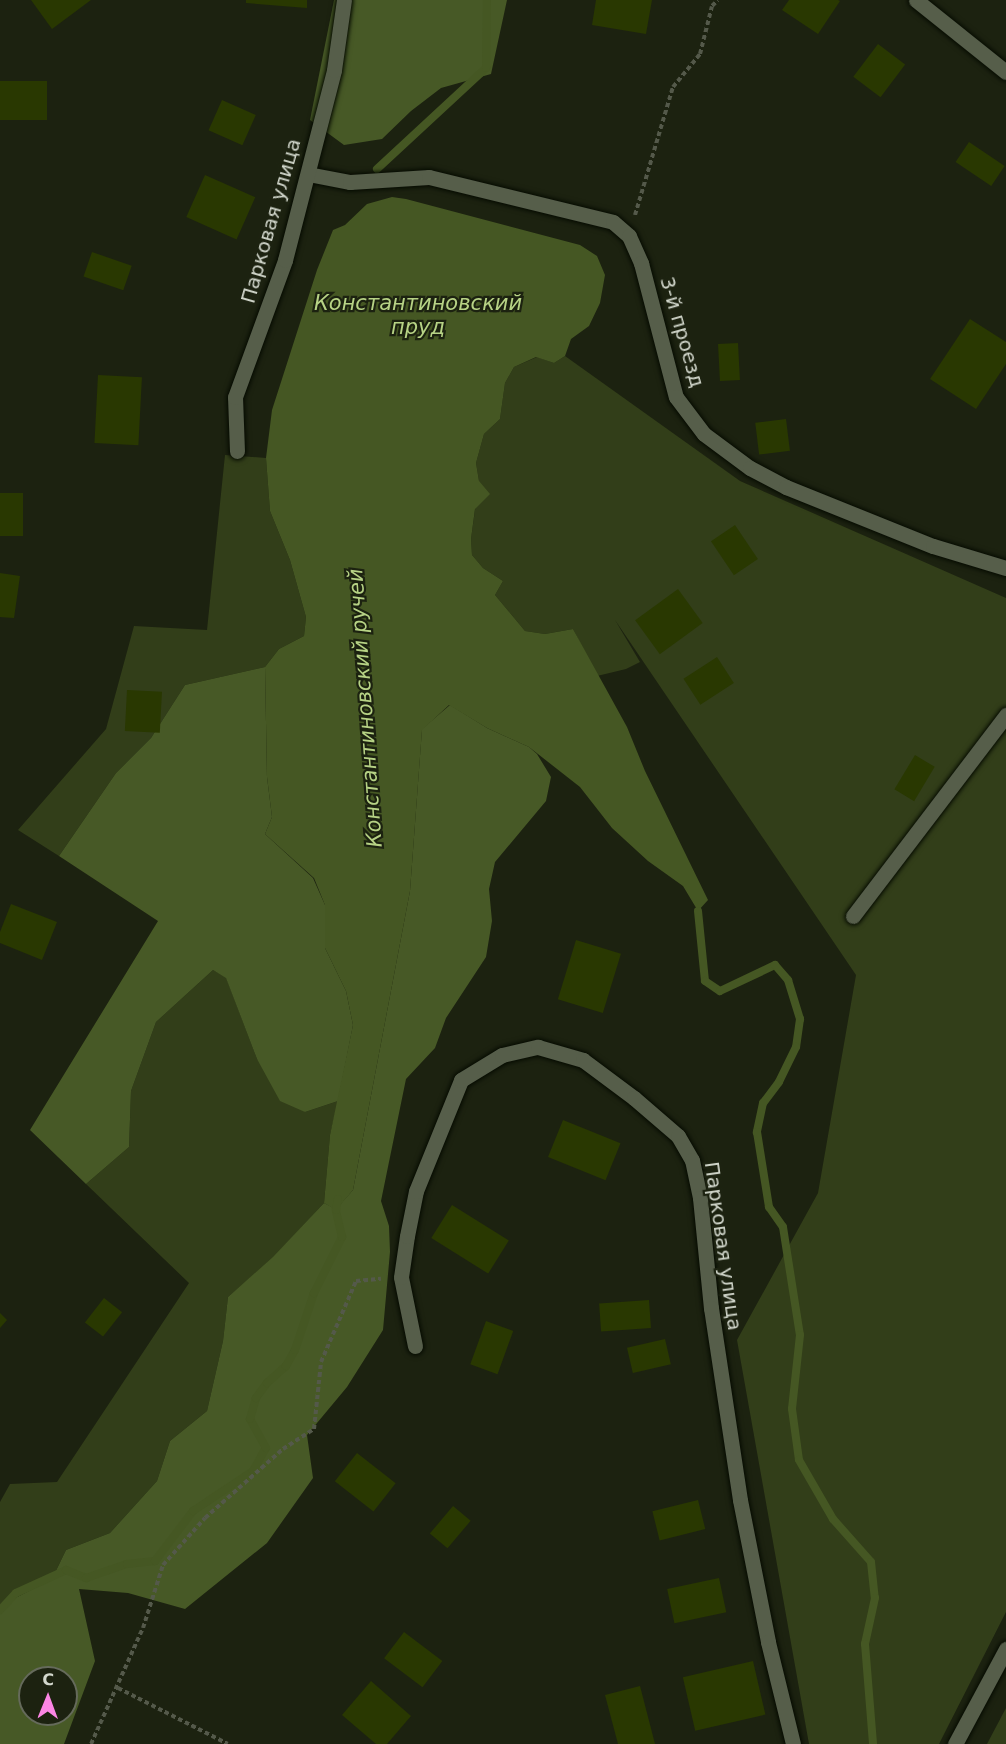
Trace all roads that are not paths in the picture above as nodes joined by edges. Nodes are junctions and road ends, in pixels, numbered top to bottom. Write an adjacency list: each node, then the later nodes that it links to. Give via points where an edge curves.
1 (344, 0): 4 (street, Парковая улица, via 334,70)
2 (916, 0): 3 (street)
3 (1006, 72)
4 (308, 174): 5 (street, Парковая улица, via 285,260 235,397); 6 (street, 3-й проезд, via 350,182 429,177 613,222 629,236 641,263 676,397 704,434 750,468 786,487 933,546)
5 (237, 451)
6 (1006, 568)
7 (1006, 715): 8 (street)
8 (853, 916)
9 (416, 1346): 11 (street, Парковая улица, via 401,1277 416,1191 461,1080 502,1055 538,1047 583,1060 678,1136 692,1160 700,1198 711,1308 740,1500)
10 (1006, 1649): 12 (street)
11 (793, 1744)
12 (955, 1744)

